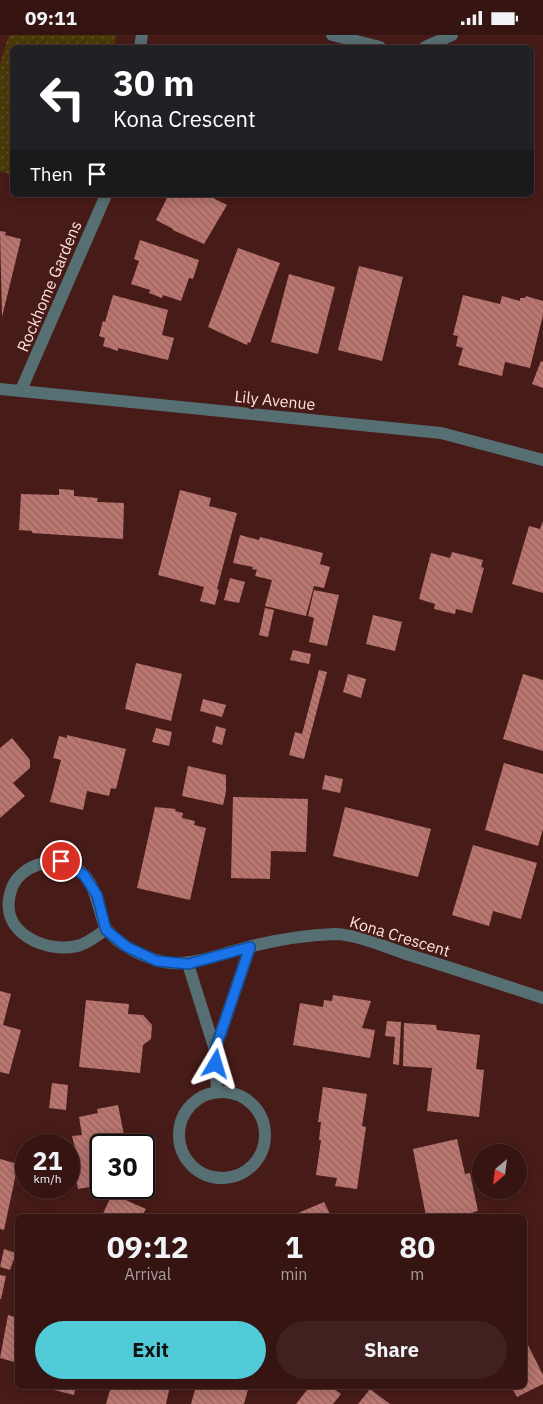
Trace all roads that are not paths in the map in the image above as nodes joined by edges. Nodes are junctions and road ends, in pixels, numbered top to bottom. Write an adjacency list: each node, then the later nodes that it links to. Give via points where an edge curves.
1 (332, 35): 3 (street)
2 (452, 35): 4 (street)
3 (372, 45)
4 (430, 45)
5 (105, 197): 7 (street, Rockhome Gardens)
6 (0, 389): 7 (street, Lily Avenue)
7 (21, 390): 8 (street, Lily Avenue, via 441,433)
8 (543, 460)
9 (106, 930): 9 (street, via 97,895 84,875 61,861 40,863 22,873 10,893 9,907 14,923 23,935 40,944 62,949 79,946); 11 (street, Kona Crescent, via 127,947 157,961)
10 (250, 947): 11 (street, Kona Crescent); 12 (street, Kona Crescent, via 298,937 336,934 374,943); 13 (street)
11 (188, 964): 13 (street)
12 (543, 998)
13 (215, 1050): 14 (street)
14 (218, 1091): 14 (street, via 201,1096 188,1107 180,1122 179,1140 184,1156 195,1169 210,1177 227,1178 244,1173 257,1162 265,1147 266,1130 261,1114 250,1101 235,1093)

